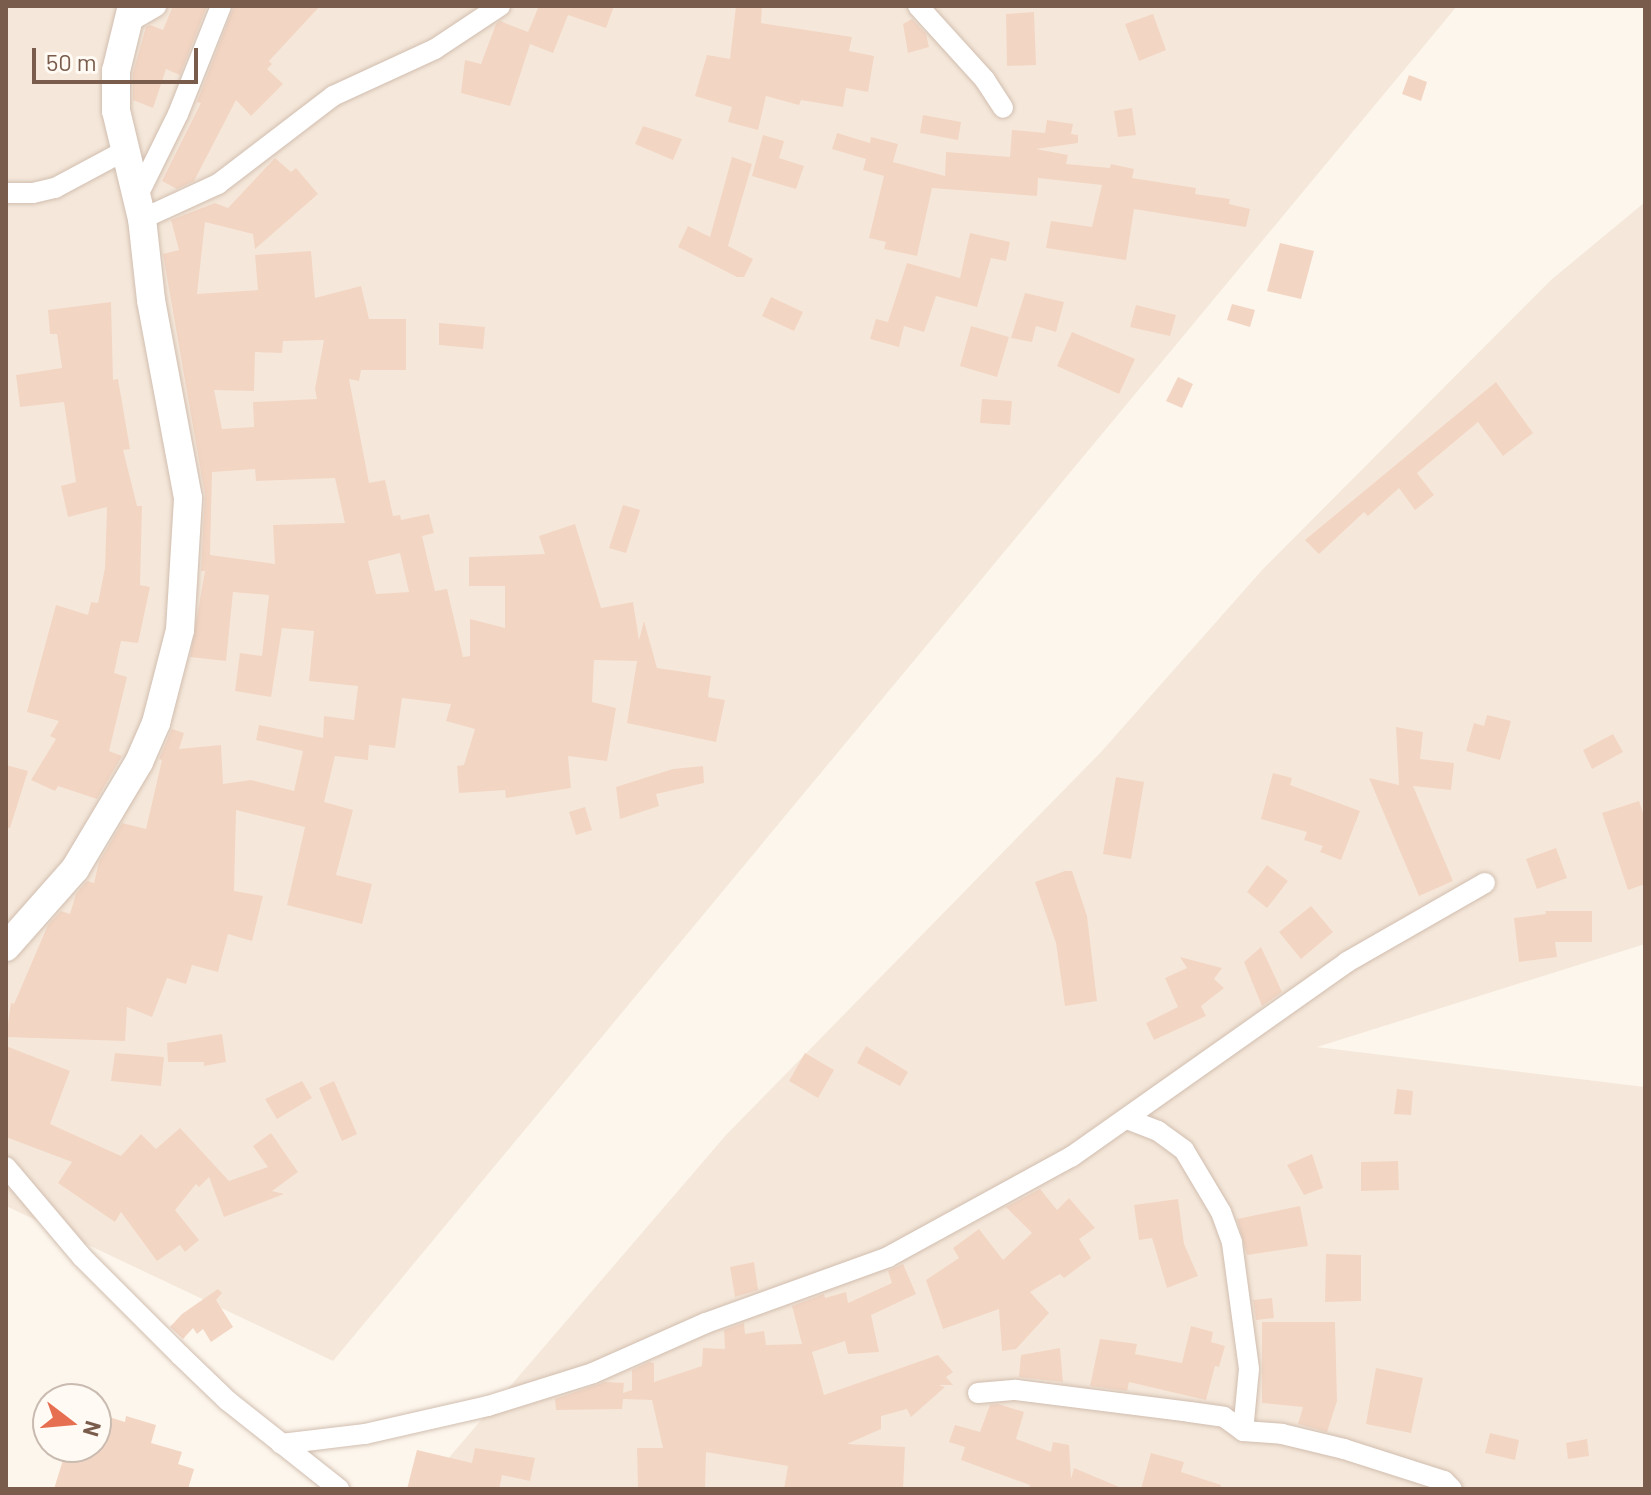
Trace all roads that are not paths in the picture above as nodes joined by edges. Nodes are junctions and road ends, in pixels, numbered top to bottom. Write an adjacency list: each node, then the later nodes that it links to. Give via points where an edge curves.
1 (157, 6): 5 (street)
2 (221, 6): 9 (street)
3 (500, 6): 9 (street, via 435,49 333,96 208,190)
4 (918, 6): 6 (street, via 985,80)
5 (130, 14): 7 (main road, via 115,91)
6 (1003, 108)
7 (126, 150): 8 (street, via 55,188); 9 (main road)
8 (6, 193)
9 (139, 208): 11 (main road, via 188,498 180,630 156,723 139,762 75,869)
10 (1485, 883): 12 (street, via 1347,962)
11 (6, 947)
12 (1127, 1119): 15 (street, via 1158,1131 1184,1150 1221,1212 1232,1243 1249,1369); 16 (street, via 1071,1157 888,1257 706,1323 593,1373 488,1406 365,1434)
13 (6, 1167): 16 (street, via 134,1310)
14 (978, 1393): 15 (street, via 1016,1390 1190,1412 1224,1417)
15 (1243, 1431): 18 (street, via 1344,1449 1444,1481)
16 (281, 1444): 17 (street)
17 (339, 1489)
18 (1452, 1489)

